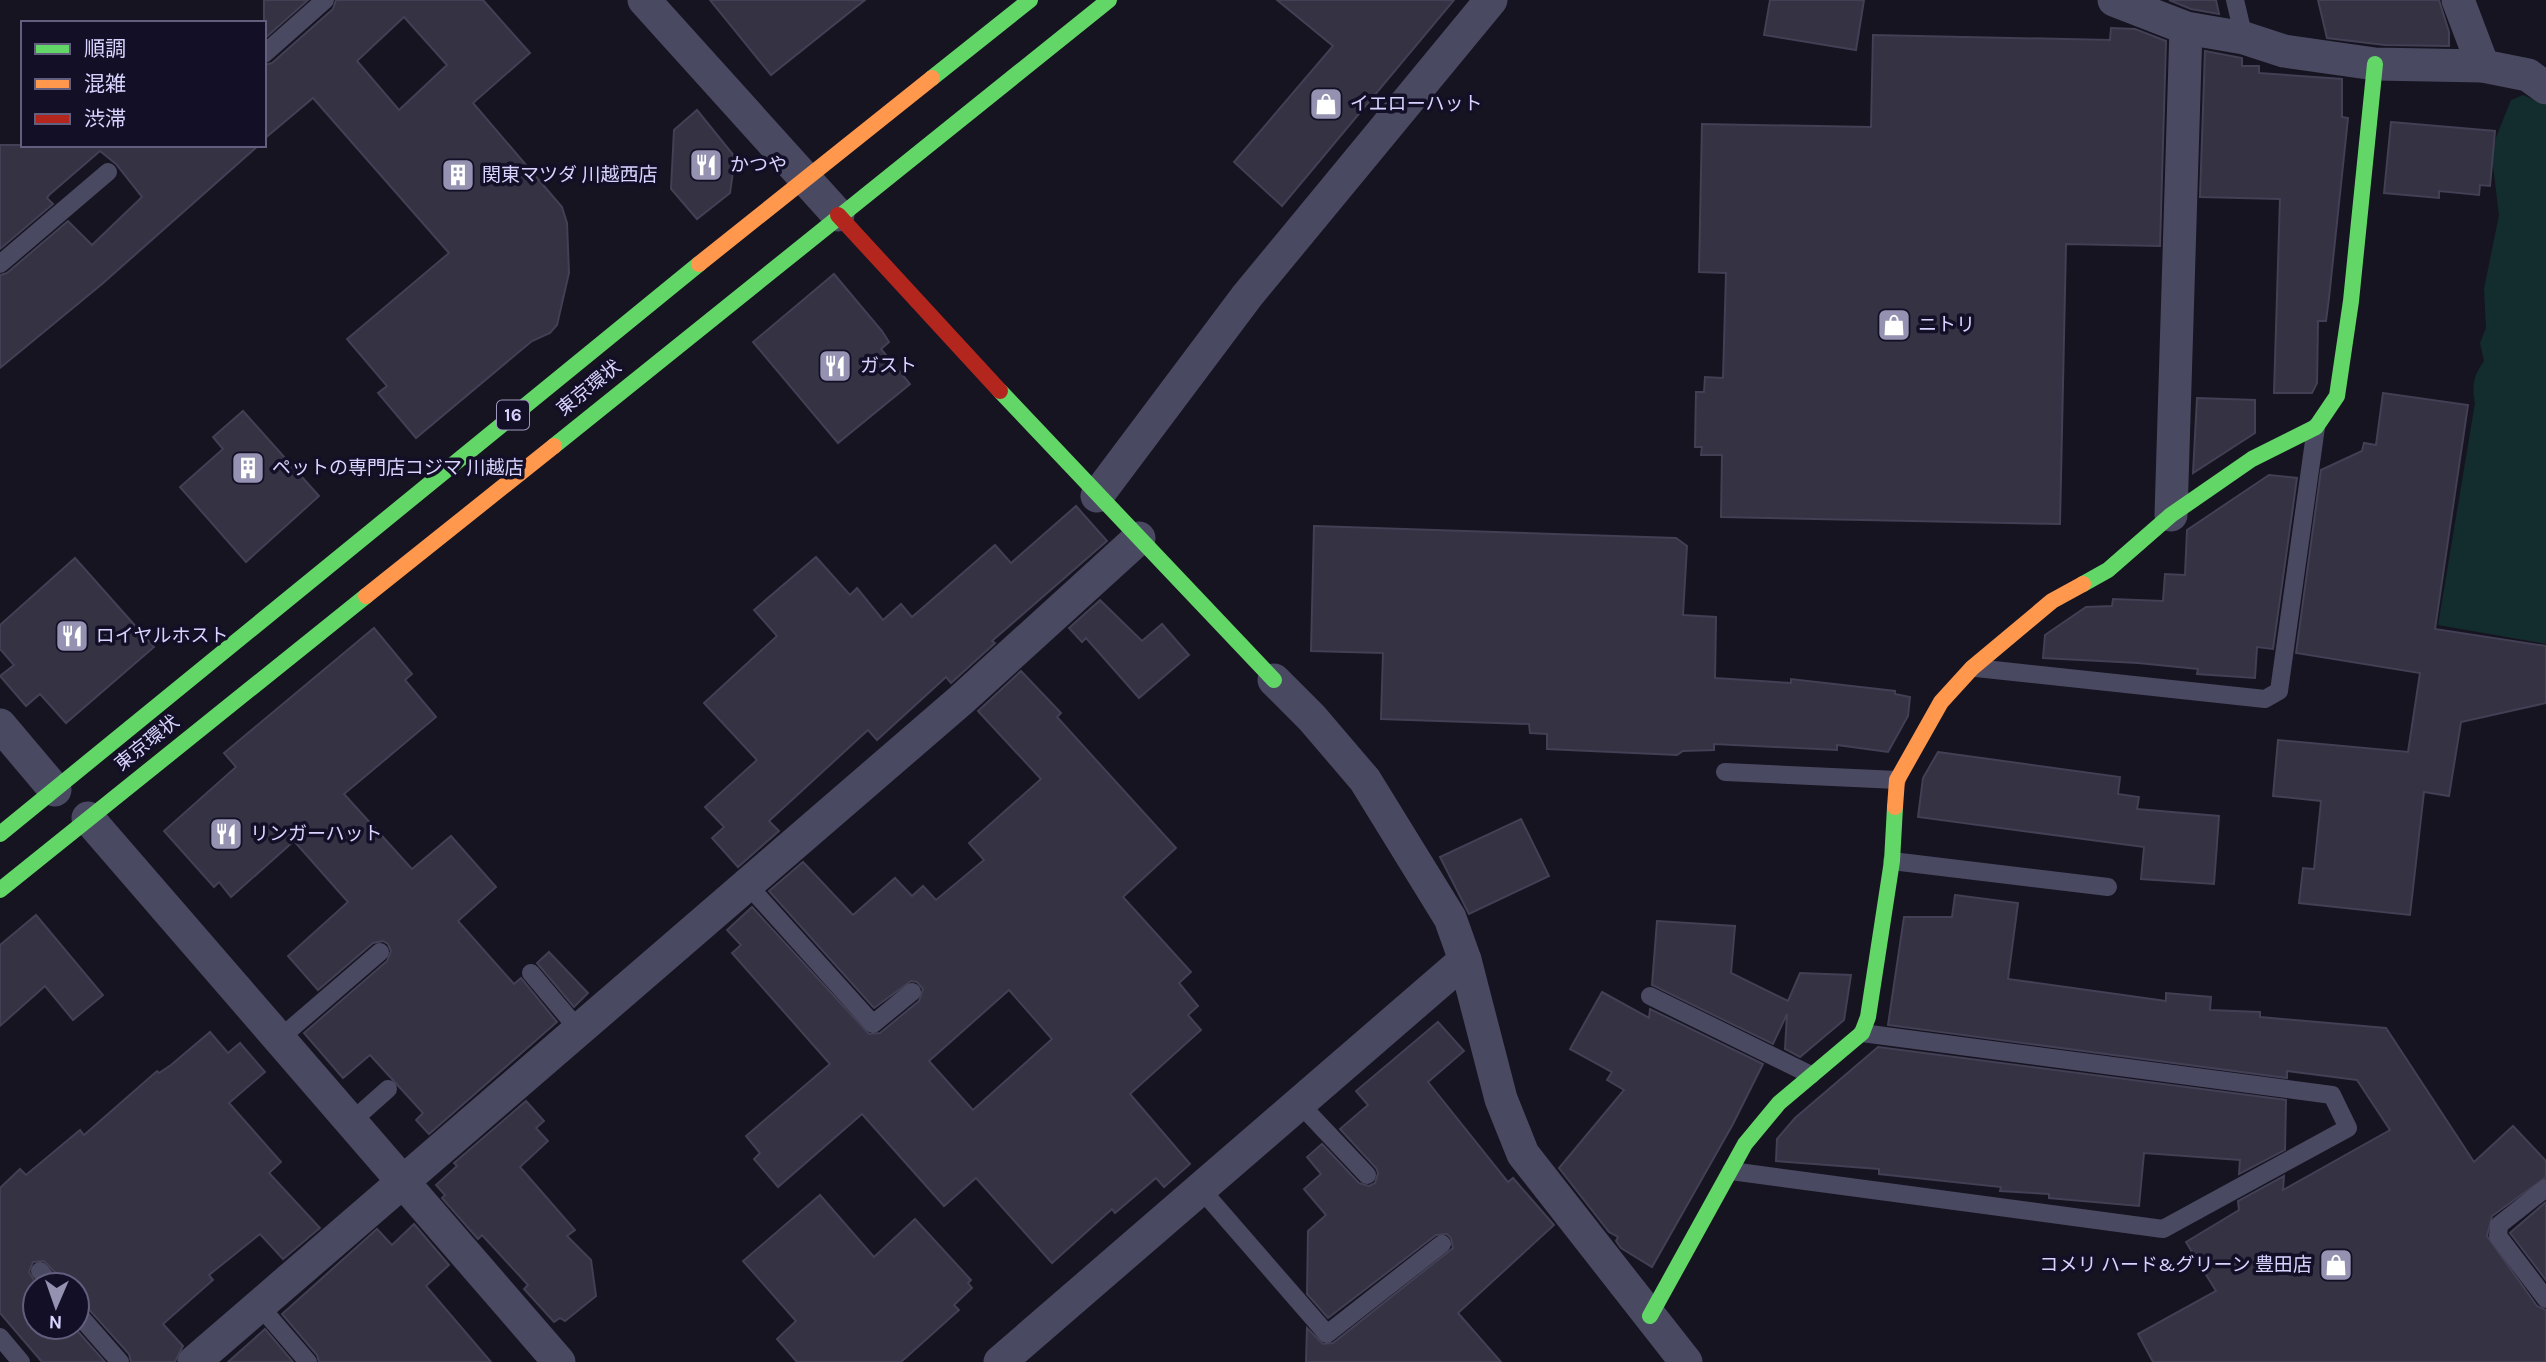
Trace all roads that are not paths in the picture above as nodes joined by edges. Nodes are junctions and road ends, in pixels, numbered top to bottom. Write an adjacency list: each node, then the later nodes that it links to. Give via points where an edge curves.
1 (325, 0): 11 (lane)
2 (644, 0): 16 (street)
3 (1030, 0): 16 (main road, 東京環状 / 16)
4 (1109, 0): 17 (main road, 東京環状 / 16)
5 (1491, 0): 20 (street, via 1247,296)
6 (2113, 0): 9 (street)
7 (2235, 0): 10 (lane)
8 (2458, 0): 13 (street)
9 (2186, 28): 10 (street); 21 (street)
10 (2244, 38): 12 (street, via 2284,51)
11 (266, 52)
12 (2375, 64): 13 (street); 19 (main road, via 2337,396)
13 (2483, 66): 14 (street, via 2528,75)
14 (2546, 88)
15 (108, 172): 18 (lane)
16 (803, 179): 17 (street); 28 (main road, 東京環状 / 16)
17 (838, 215): 20 (main road); 29 (main road, 東京環状 / 16)
18 (0, 264)
19 (2316, 427): 21 (main road, via 2252,459); 23 (lane, via 2279,691 2265,699)
20 (1097, 496): 22 (main road)
21 (2171, 515): 23 (main road, via 2108,570 2052,601)
22 (1139, 538): 24 (main road); 32 (street, via 961,701)
23 (1972, 668): 27 (main road, via 1941,702)
24 (1274, 680): 36 (street, via 1365,780 1450,918)
25 (0, 725): 28 (street)
26 (1725, 772): 27 (lane)
27 (1897, 780): 31 (main road)
28 (55, 790): 30 (main road, 東京環状 / 16)
29 (88, 818): 34 (main road, 東京環状 / 16); 42 (street)
30 (0, 834)
31 (1892, 862): 33 (lane); 41 (main road)
32 (747, 884): 38 (lane, via 873,1024); 40 (street)
33 (2108, 887)
34 (0, 890)
35 (380, 952): 42 (lane)
36 (1465, 960): 45 (street); 55 (street, via 1501,1098 1523,1154)
37 (531, 974): 40 (lane)
38 (912, 992)
39 (1650, 996): 43 (lane)
40 (578, 1029): 49 (street)
41 (1862, 1033): 43 (main road); 47 (lane, via 2332,1095 2348,1128 2163,1229)
42 (279, 1039): 46 (street)
43 (1811, 1075): 47 (main road, via 1779,1103 1745,1144)
44 (388, 1089): 46 (lane)
45 (1299, 1102): 48 (lane); 50 (street)
46 (352, 1121): 49 (street)
47 (1731, 1171): 55 (main road)
48 (1367, 1175)
49 (403, 1180): 54 (street); 63 (street)
50 (1200, 1188): 52 (lane, via 1327,1334); 58 (street)
51 (2546, 1188): 53 (lane, via 2499,1224 2498,1236)
52 (1442, 1244)
53 (2546, 1299)
54 (259, 1305): 61 (street); 62 (lane)
55 (1650, 1317): 64 (street)
56 (91, 1329): 60 (lane)
57 (0, 1338): 59 (lane)
58 (1008, 1359)
59 (21, 1362)
60 (120, 1362)
61 (194, 1362)
62 (308, 1362)
63 (559, 1362)
64 (1686, 1362)

